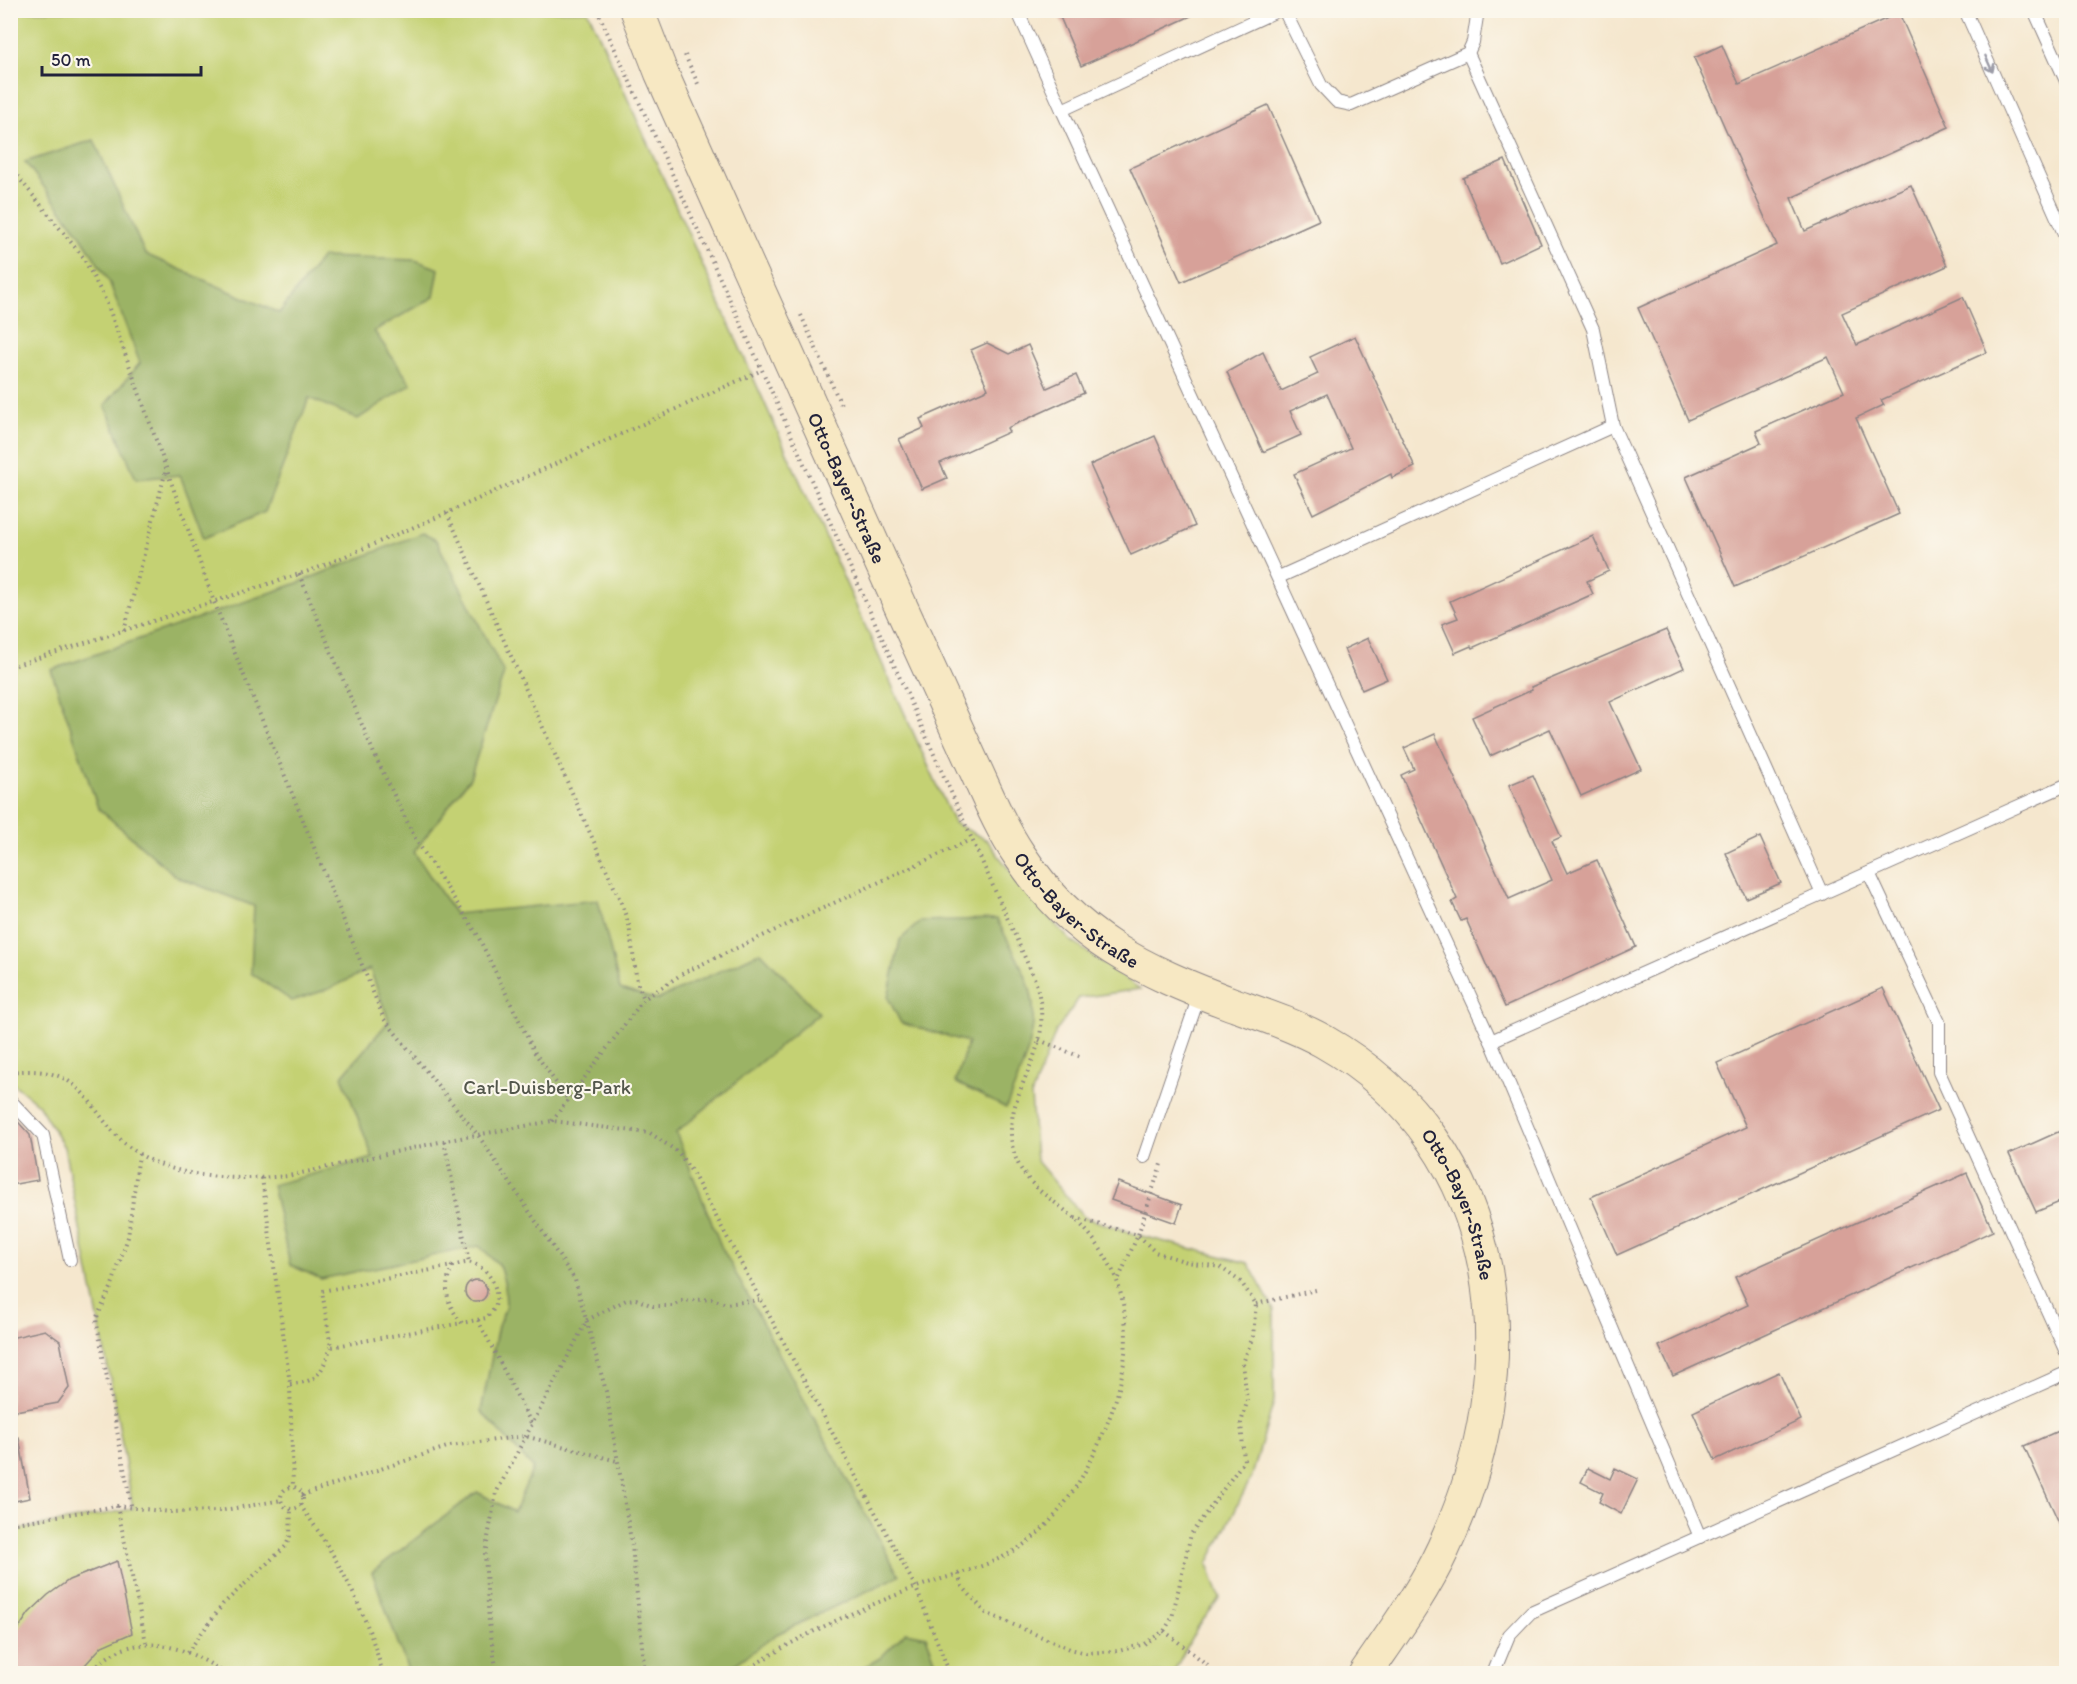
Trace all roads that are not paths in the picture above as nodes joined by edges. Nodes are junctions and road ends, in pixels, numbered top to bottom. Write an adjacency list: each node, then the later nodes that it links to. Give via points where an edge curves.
1 (637, 10): 16 (street, Otto-Bayer-Straße, via 661,72 886,574 1016,850 1052,899 1096,939 1146,970)
2 (1017, 10): 9 (lane)
3 (1282, 10): 7 (lane, via 1321,86 1337,102 1351,105); 9 (lane)
4 (1478, 10): 7 (lane)
5 (1965, 10): 10 (lane, one-way to 10)
6 (2034, 10): 8 (lane)
7 (1468, 53): 11 (lane, via 1593,328)
8 (2067, 81)
9 (1062, 110): 12 (lane)
10 (2065, 230)
11 (1613, 426): 12 (lane); 15 (lane)
12 (1279, 577): 17 (lane)
13 (2067, 785): 14 (lane)
14 (1869, 873): 15 (lane); 21 (lane, via 1939,1022 1939,1072)
15 (1821, 894): 17 (lane)
16 (1200, 992): 19 (lane); 24 (street, Otto-Bayer-Straße, via 1315,1037 1383,1083 1421,1123 1453,1171 1484,1252 1491,1310 1490,1370 1485,1416 1470,1479 1426,1582)
17 (1491, 1041): 23 (lane)
18 (10, 1100): 20 (lane, via 43,1135)
19 (1144, 1157)
20 (70, 1260)
21 (2067, 1352)
22 (2067, 1373): 23 (lane)
23 (1700, 1537): 25 (lane, via 1531,1612 1509,1635)
24 (1365, 1674)
25 (1493, 1674)

